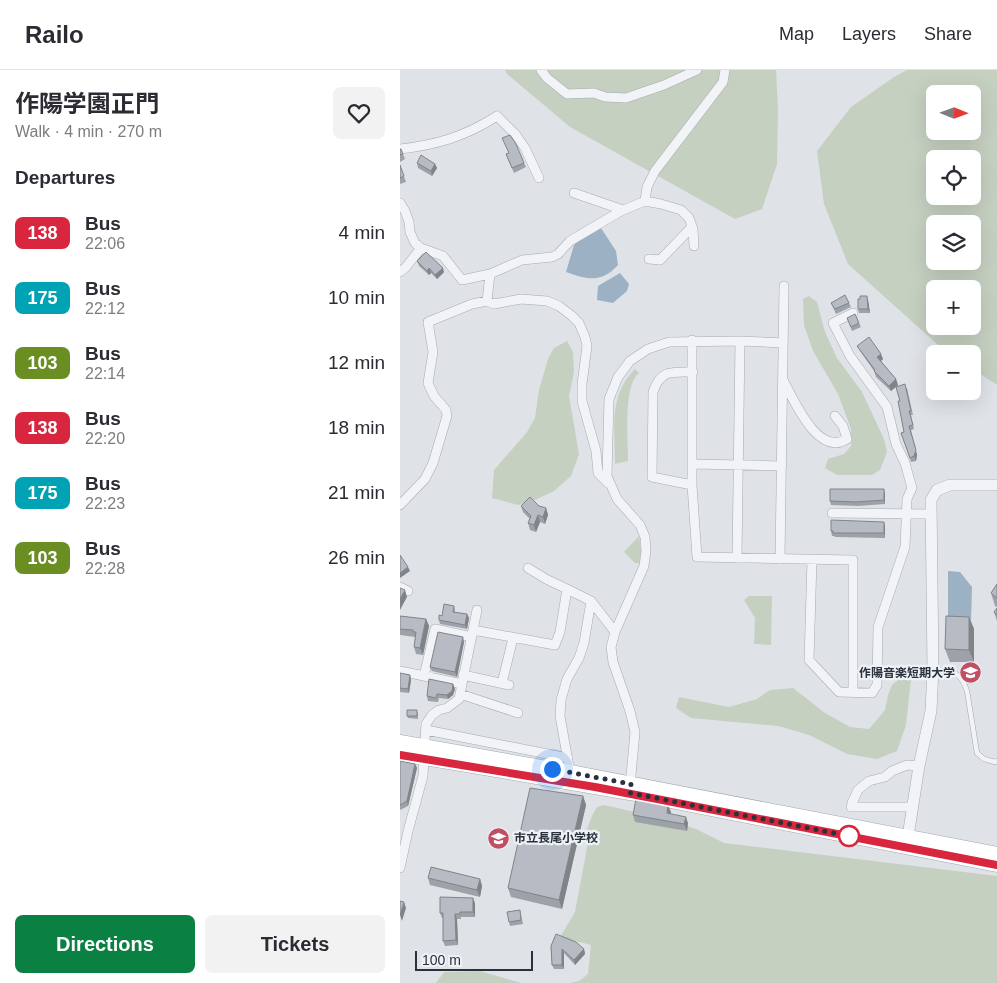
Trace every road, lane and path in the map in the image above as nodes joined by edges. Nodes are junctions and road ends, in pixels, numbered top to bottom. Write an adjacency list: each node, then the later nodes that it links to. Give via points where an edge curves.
1 (541, 70): 2 (street, via 567,94 594,93 626,98)
2 (697, 70)
3 (725, 70): 7 (street, via 723,82 655,171 646,186)
4 (400, 149): 5 (street, via 448,141 497,116 525,148)
5 (539, 178)
6 (574, 193): 9 (street)
7 (645, 202): 9 (street); 10 (street, via 681,210)
8 (400, 203): 12 (street, via 410,222 415,243)
9 (623, 210): 15 (street, via 570,241 552,257 522,260)
10 (692, 227): 11 (street); 13 (street, via 660,260)
11 (694, 246)
12 (421, 248): 14 (street); 15 (street, via 444,256 462,280)
13 (650, 259)
14 (400, 272)
15 (490, 274): 17 (street)
16 (784, 286): 21 (street)
17 (487, 301): 28 (street, via 494,304 521,299 547,302 559,306 578,323 587,346 582,401 596,451 598,473); 31 (street, via 428,322 433,352 428,383 447,416 425,479)
18 (853, 313): 34 (street, via 832,323 850,356 887,407 912,488 907,499)
19 (692, 340): 20 (street); 22 (street); 28 (street, via 648,348 618,377 609,400 606,476)
20 (740, 340): 21 (street); 26 (street)
21 (783, 343): 23 (street)
22 (693, 372): 25 (street); 29 (street, via 669,372 657,381 653,392 652,477)
23 (783, 380): 24 (street, via 809,426 826,442 840,444 847,439); 27 (street)
24 (835, 416)
25 (692, 464): 26 (street); 29 (street)
26 (738, 465): 27 (street); 35 (street)
27 (782, 466): 36 (street)
28 (609, 484): 42 (street, via 617,499 640,525 646,551 644,566)
29 (692, 485): 35 (street, via 697,557)
30 (997, 485): 33 (street, via 943,487 931,500)
31 (400, 506)
32 (832, 513): 34 (street)
33 (930, 514): 34 (street); 45 (street)
34 (907, 515): 49 (street, via 905,547 878,627 877,685 872,693)
35 (737, 558): 36 (street)
36 (780, 559): 37 (street)
37 (812, 560): 49 (street, via 810,660 839,692); 49 (street, via 853,560)
38 (528, 568): 39 (street)
39 (567, 589): 40 (street); 44 (street, via 555,645)
40 (591, 601): 42 (street); 57 (street, via 584,643 561,700 560,716)
41 (477, 610): 43 (street)
42 (614, 632): 59 (street, via 613,662 635,732)
43 (472, 634): 44 (street); 47 (street, via 435,629); 48 (street)
44 (513, 638): 48 (street, via 506,684)
45 (933, 669): 56 (lane, via 956,672 964,681 977,753 984,759); 58 (street, via 931,712)
46 (400, 671): 47 (street)
47 (424, 676): 48 (street)
48 (463, 680): 50 (street)
49 (853, 692)
50 (460, 694): 51 (street); 52 (street, via 454,703 432,715)
51 (518, 713)
52 (426, 730): 54 (street); 57 (street)
53 (400, 742): 54 (main road)
54 (425, 752): 55 (main road); 57 (main road); 59 (main road); 61 (street, via 423,776)
55 (400, 755)
56 (997, 761)
57 (569, 765): 59 (main road)
58 (919, 766): 60 (street); 60 (street, via 907,765 885,777 869,781 858,790 851,808)
59 (630, 789): 62 (main road)
60 (912, 807): 62 (street)
61 (404, 830): 65 (street)
62 (907, 842): 63 (main road); 64 (main road)
63 (997, 854)
64 (997, 865)
65 (400, 868)

